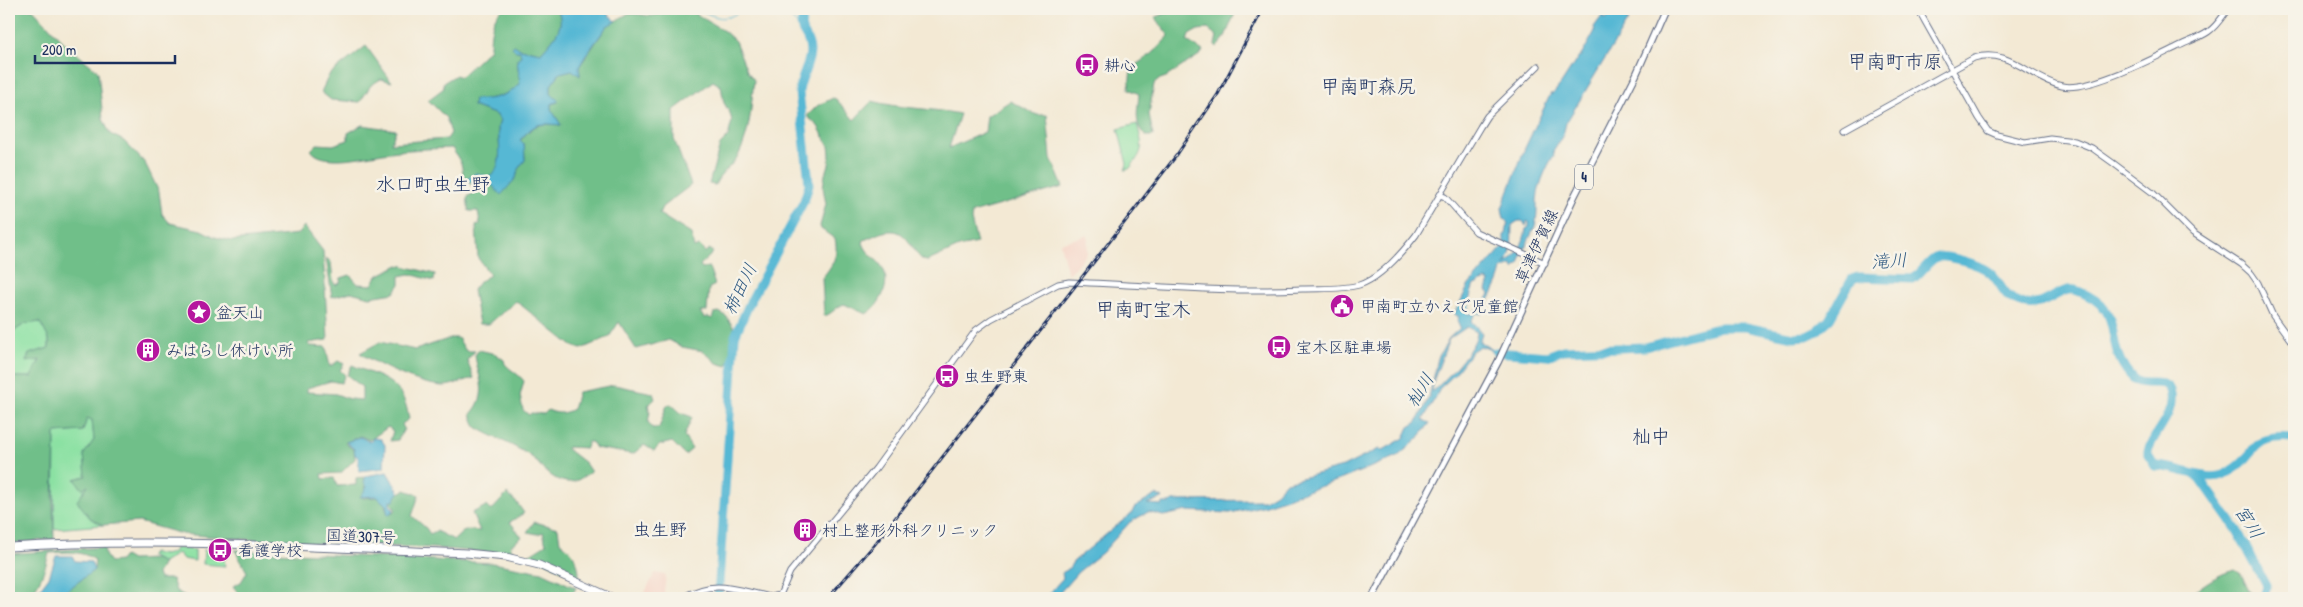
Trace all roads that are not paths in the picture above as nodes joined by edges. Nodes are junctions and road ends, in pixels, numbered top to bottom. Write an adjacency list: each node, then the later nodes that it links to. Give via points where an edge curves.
1 (1665, 9): 8 (main road, 草津伊賀線 / 4)
2 (1918, 9): 5 (street)
3 (2228, 9): 5 (street, via 2217,24 2201,36 2126,71 2080,86 2052,83 1995,55 1974,58)
4 (1538, 66): 7 (street, via 1487,116)
5 (1952, 70): 6 (street); 9 (street, via 1988,131 2025,142 2058,138 2088,146 2153,193 2192,233 2242,264 2251,273 2273,316)
6 (1844, 130)
7 (1440, 195): 8 (street, via 1476,232); 12 (street, via 1407,248 1378,274 1360,284 1339,288 1257,291 1069,282 1047,289 976,330 876,468 790,572 780,595 771,597 717,586 697,590)
8 (1544, 263): 13 (main road, 草津伊賀線 / 4, via 1506,347)
9 (2294, 345)
10 (9, 547): 11 (highway, 国道307号, via 169,542 466,553 538,564)
11 (613, 598)
12 (682, 598)
13 (1372, 598)

